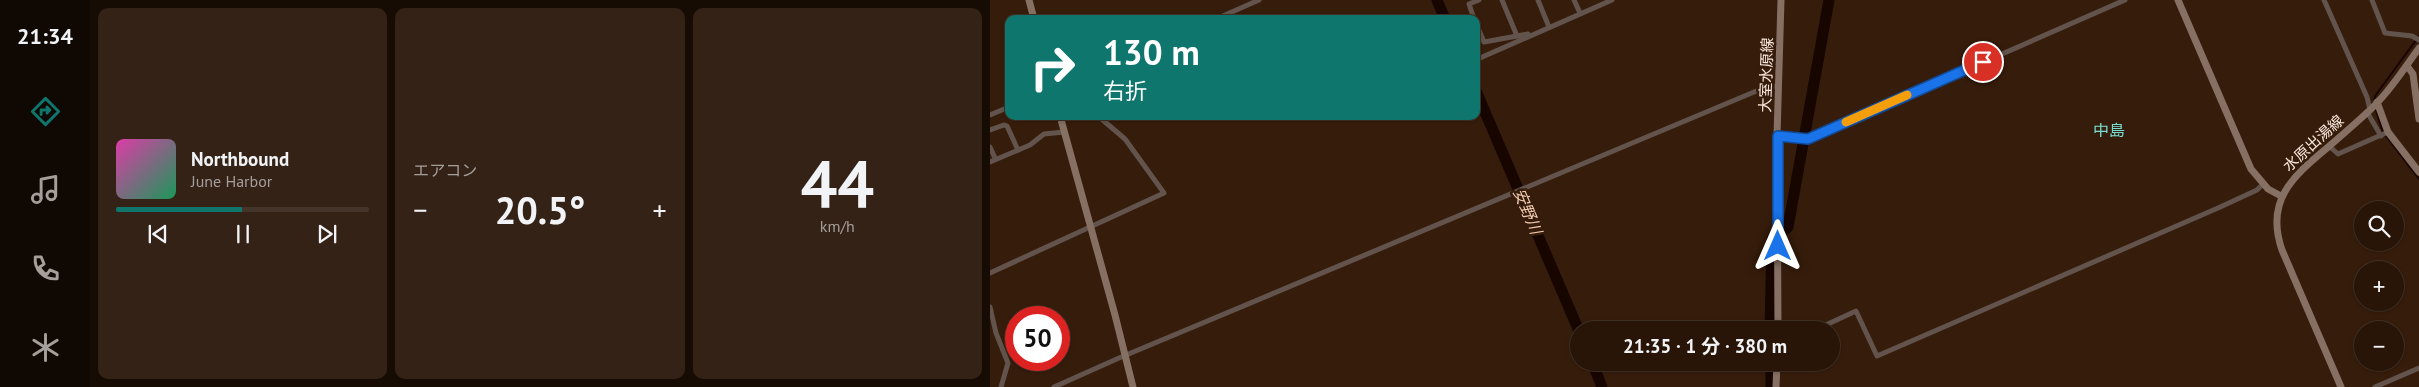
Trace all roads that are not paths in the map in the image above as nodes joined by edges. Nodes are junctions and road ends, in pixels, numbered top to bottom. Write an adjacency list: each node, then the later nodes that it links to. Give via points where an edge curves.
1 (1029, 0): 14 (main road)
2 (1259, 0): 15 (street)
3 (1479, 0): 16 (street, via 1469,4)
4 (1502, 0): 20 (street)
5 (1538, 0): 17 (street)
6 (1574, 0): 13 (street)
7 (1612, 0): 13 (street)
8 (1781, 0): 25 (main road, 大室水原線)
9 (2125, 0): 35 (street, via 1808,139)
10 (2178, 0): 43 (main road, via 2252,168)
11 (2324, 0): 26 (street)
12 (2372, 0): 21 (street, via 2385,33 2412,36)
13 (1580, 13): 17 (street)
14 (1033, 15)
15 (1225, 15)
16 (1473, 15)
17 (1550, 27): 19 (street)
18 (1480, 32): 20 (street, via 1484,42)
19 (1536, 33): 20 (street); 23 (street)
20 (1517, 36)
21 (2419, 40)
22 (2419, 48): 24 (main road, 水原出湯線)
23 (1480, 58)
24 (2407, 66): 26 (main road, 水原出湯線); 29 (main road, via 2413,74)
25 (1779, 86): 35 (main road, 大室水原線); 50 (street, via 1766,87)
26 (2372, 107): 34 (main road); 36 (street); 37 (main road, 水原出湯線)
27 (1005, 108): 28 (street)
28 (990, 114)
29 (2419, 119)
30 (1061, 120): 33 (main road)
31 (1103, 120): 45 (street, via 1125,138 1164,193)
32 (990, 130): 39 (street, via 1004,124 1007,126)
33 (1064, 132): 39 (street, via 1044,134); 45 (main road)
34 (2388, 132): 36 (street); 42 (main road)
35 (1778, 136): 48 (main road, 大室水原線)
36 (2381, 136): 37 (street, via 2338,154)
37 (2329, 146): 44 (main road, 水原出湯線, via 2292,178)
38 (990, 147): 40 (street)
39 (1018, 150): 40 (street)
40 (995, 158): 41 (street)
41 (990, 162)
42 (2419, 172)
43 (2263, 184): 44 (main road); 49 (street, via 2218,208 1876,356 1856,311)
44 (2281, 196): 57 (main road, 水原出湯線, via 2278,240)
45 (1091, 228): 46 (street); 50 (main road)
46 (990, 273)
47 (990, 307): 53 (street, via 1008,363)
48 (1778, 321)
49 (1834, 321)
50 (1124, 356): 54 (street); 55 (main road)
51 (2419, 368): 58 (street)
52 (1777, 371): 56 (main road)
53 (1001, 387)
54 (1054, 387)
55 (1133, 387)
56 (1776, 387)
57 (2341, 387)
58 (2375, 387)

